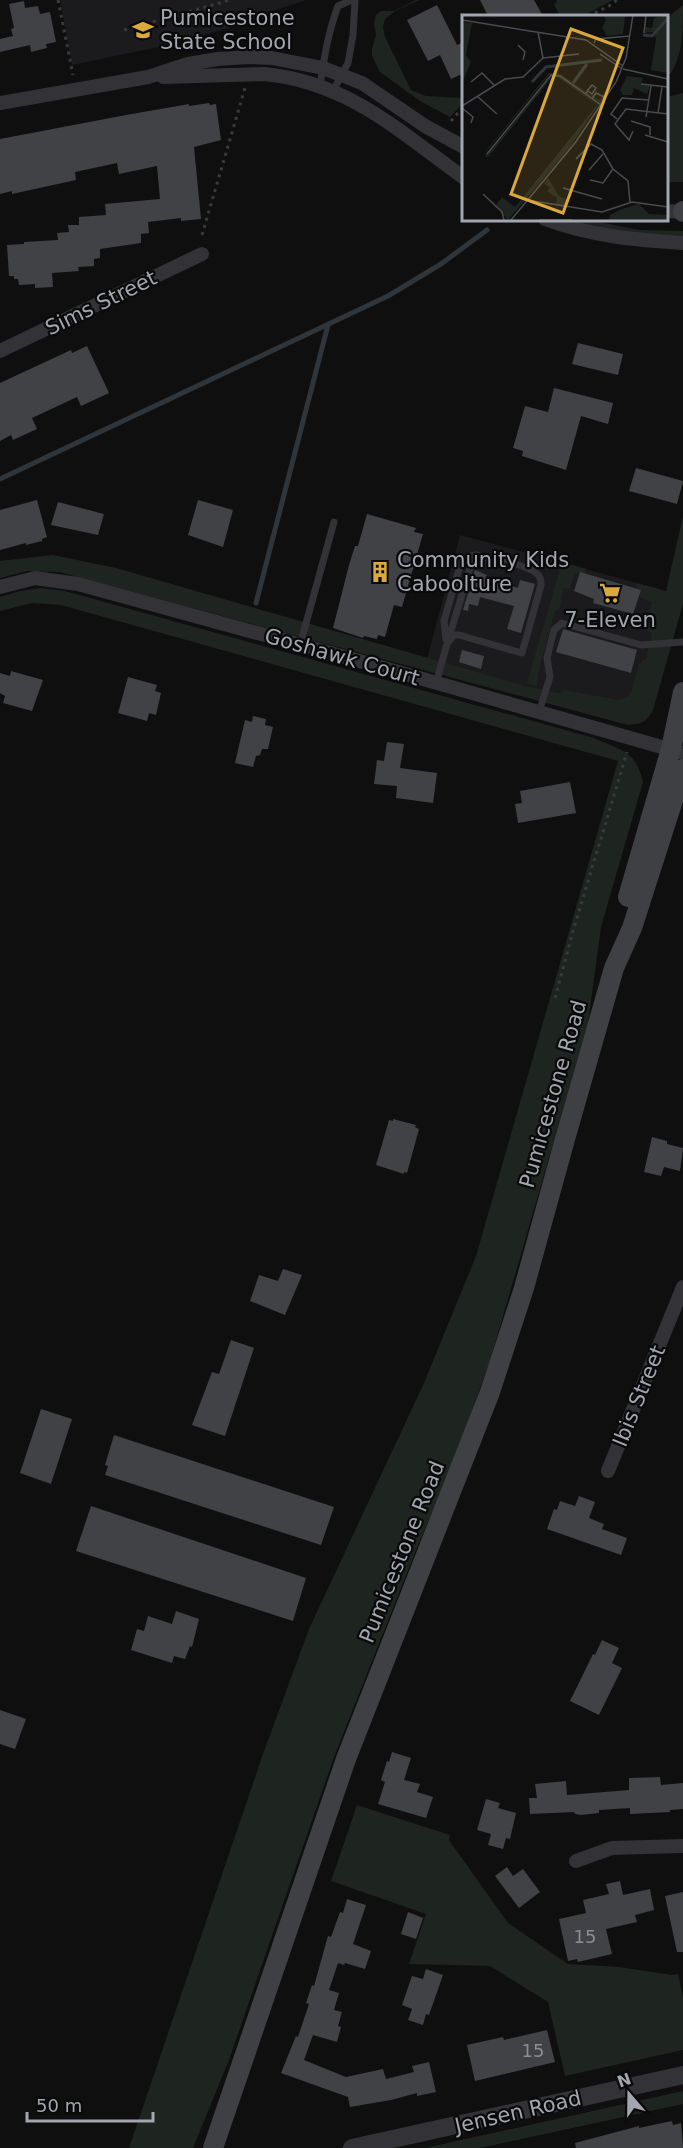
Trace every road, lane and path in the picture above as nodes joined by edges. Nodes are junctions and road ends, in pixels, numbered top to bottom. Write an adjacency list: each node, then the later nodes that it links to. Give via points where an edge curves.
1 (58, 0): 8 (path)
2 (230, 0): 6 (path)
3 (354, 0): 7 (lane, via 338,6); 9 (lane, via 353,35 348,63)
4 (617, 0): 5 (path)
5 (590, 15)
6 (124, 30)
7 (323, 68): 9 (street); 10 (street, via 248,57 188,64); 12 (lane)
8 (73, 75)
9 (341, 76): 12 (lane); 16 (street, via 369,87)
10 (148, 77): 12 (street, via 279,75); 13 (street)
11 (246, 87): 19 (path)
12 (327, 89): 17 (street, via 368,108)
13 (0, 103)
14 (462, 108): 15 (path)
15 (451, 121)
16 (462, 146)
17 (462, 177)
18 (548, 220): 20 (street, via 613,237)
19 (201, 235)
20 (683, 243)
21 (202, 254): 22 (street, Sims Street)
22 (0, 351)
23 (334, 522): 27 (lane)
24 (0, 587): 27 (street, Goshawk Court, via 35,578 78,584)
25 (683, 642): 30 (lane, via 641,645 562,623 554,630 547,658 550,677)
26 (447, 644): 26 (lane, via 471,565 484,557 525,567 541,578 522,653 459,635); 28 (lane)
27 (300, 645): 28 (street, Goshawk Court)
28 (436, 683): 30 (street, Goshawk Court)
29 (683, 692): 31 (main road, Pumicestone Road)
30 (539, 712): 31 (street, Goshawk Court)
31 (677, 751): 34 (main road, Pumicestone Road, via 619,930)
32 (627, 752): 35 (path)
33 (683, 769): 34 (main road, Pumicestone Road, via 632,928)
34 (614, 968): 41 (main road, Pumicestone Road, via 524,1288 490,1392 346,1760)
35 (555, 998)
36 (683, 1287): 37 (street, Ibis Street)
37 (608, 1471)
38 (683, 1846): 39 (street, via 612,1848)
39 (576, 1861)
40 (683, 2075): 42 (street, Jensen Road)
41 (213, 2148)
42 (352, 2148)

